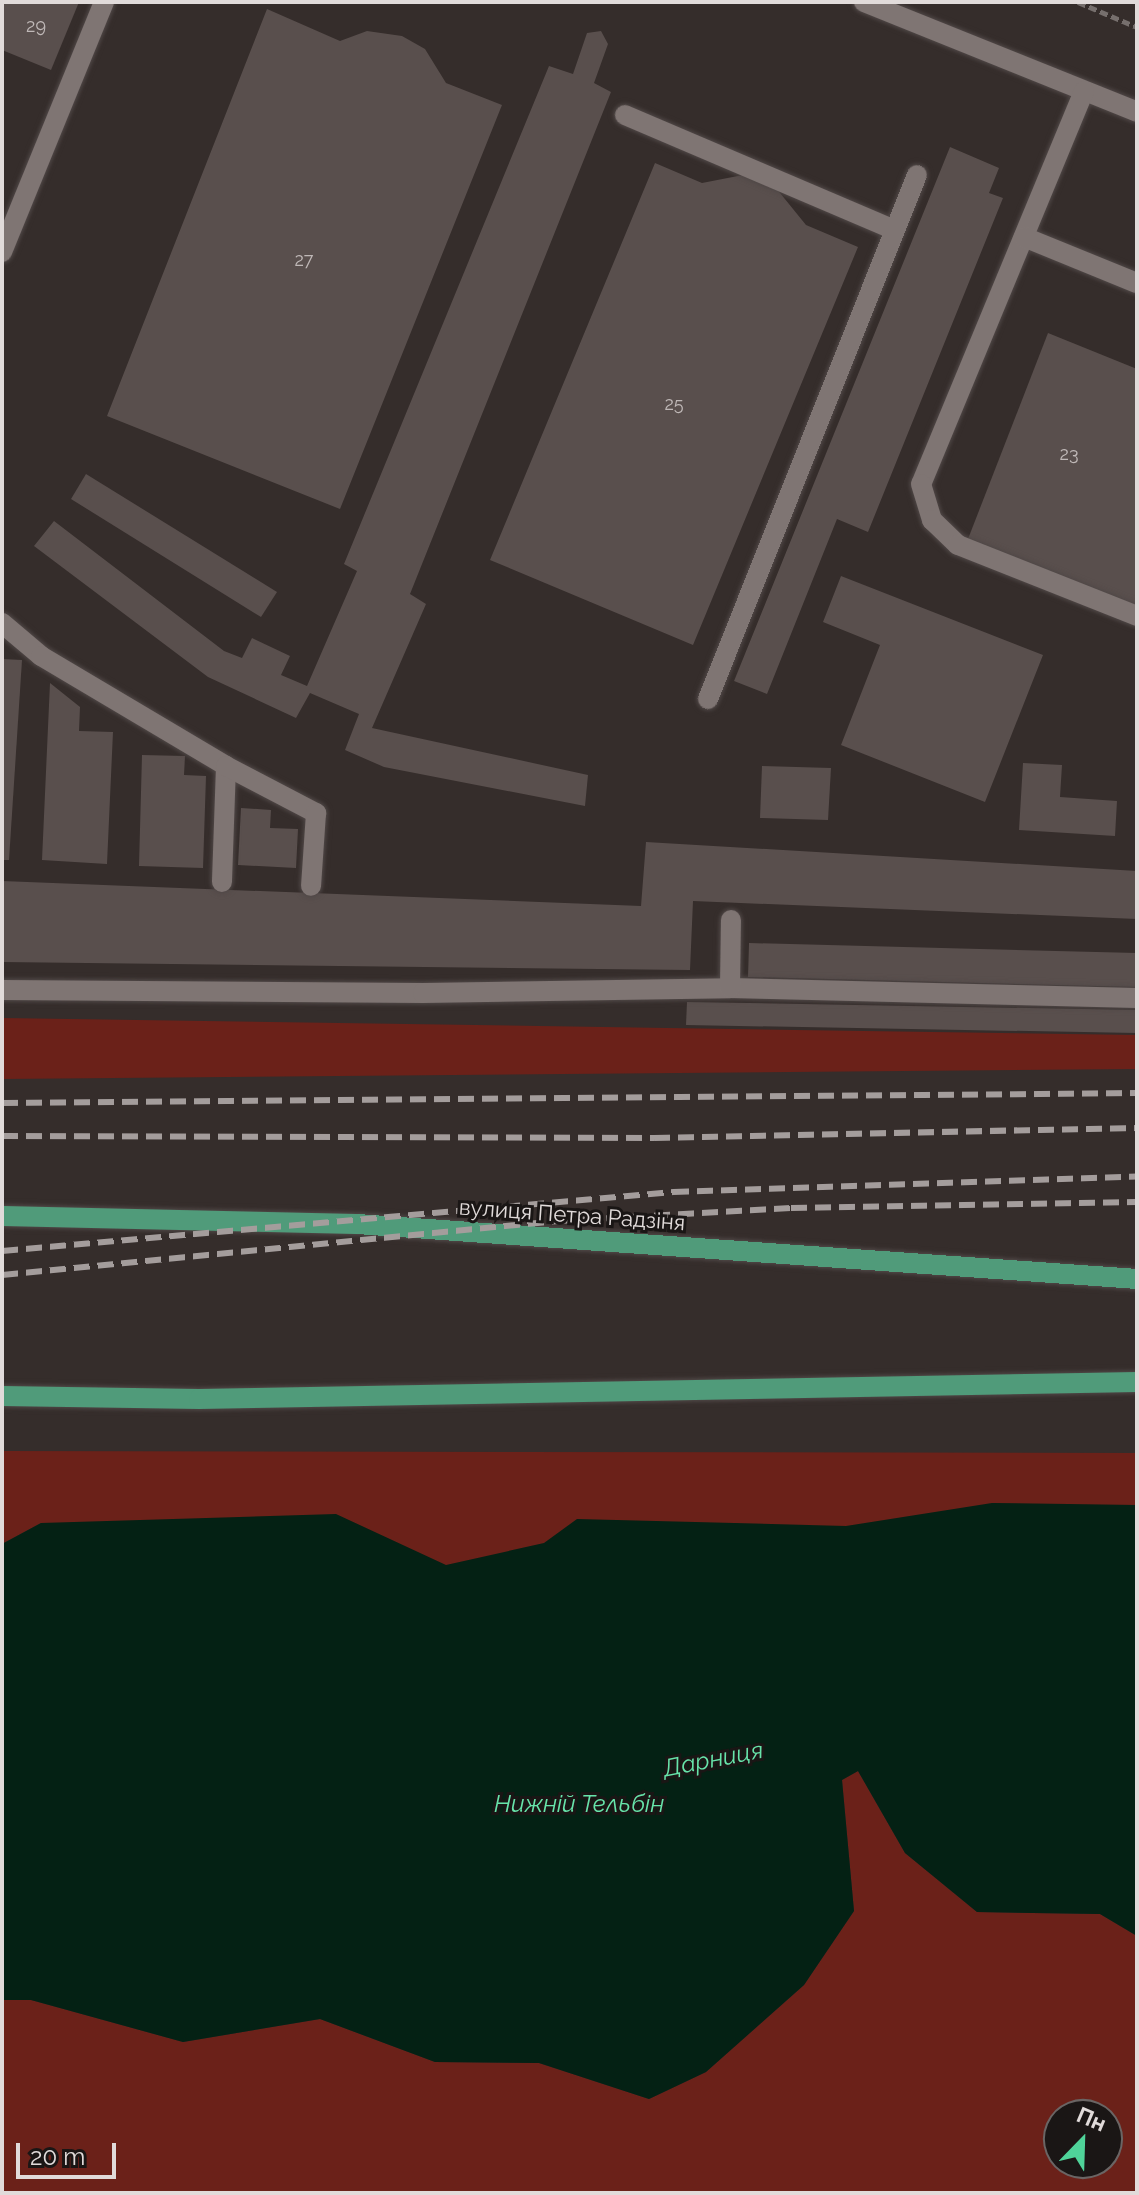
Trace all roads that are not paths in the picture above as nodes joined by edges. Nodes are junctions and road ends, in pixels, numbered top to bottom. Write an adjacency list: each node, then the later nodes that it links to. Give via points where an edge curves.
1 (104, 2): 9 (street)
2 (864, 2): 3 (street)
3 (1084, 91): 4 (street); 8 (street)
4 (1137, 112)
5 (625, 115): 7 (street)
6 (917, 175): 7 (street)
7 (895, 230): 13 (street)
8 (1024, 237): 10 (street); 11 (street, via 921,484 932,520 958,545)
9 (2, 252)
10 (1137, 283)
11 (1137, 616)
12 (2, 623): 14 (street, via 41,656)
13 (708, 699)
14 (226, 766): 15 (street); 16 (street, via 316,813)
15 (222, 882)
16 (311, 886)
17 (731, 920): 18 (street)
18 (730, 988): 19 (street, via 423,993); 20 (street)
19 (2, 990)
20 (1137, 998)
21 (2, 1216): 22 (main road, вулиця Петра Радзіня, via 357,1224)
22 (1137, 1279)
23 (1137, 1382): 24 (main road, via 215,1399)
24 (2, 1396)

